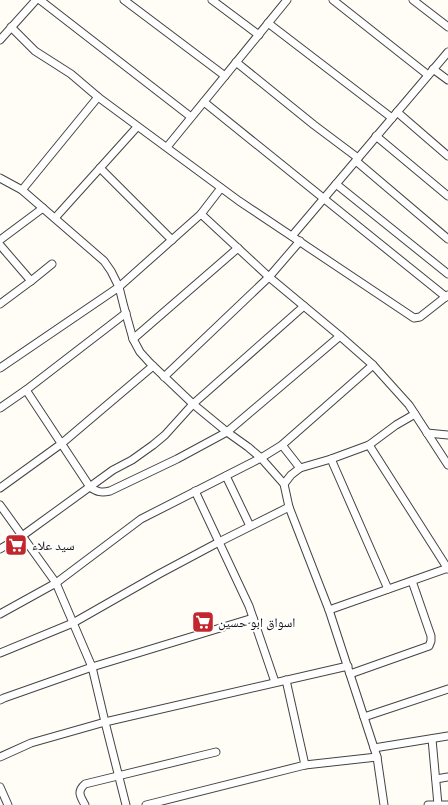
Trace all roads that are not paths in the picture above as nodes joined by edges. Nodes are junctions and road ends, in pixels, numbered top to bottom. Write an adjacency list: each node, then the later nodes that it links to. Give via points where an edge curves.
1 (40, 0): 22 (street)
2 (124, 0): 17 (street)
3 (212, 0): 11 (street)
4 (287, 0): 8 (street)
5 (333, 0): 16 (street)
6 (413, 0): 10 (street)
7 (32, 1): 9 (street)
8 (268, 23): 11 (street); 23 (street)
9 (11, 27): 12 (street); 19 (street, via 35,50 71,74)
10 (448, 27)
11 (259, 35): 14 (street)
12 (0, 40)
13 (448, 52): 15 (street)
14 (236, 62): 17 (street); 28 (street)
15 (433, 69): 16 (street); 18 (street)
16 (428, 75): 21 (street)
17 (224, 76): 20 (street)
18 (448, 80)
19 (98, 97): 24 (street); 33 (street)
20 (204, 102): 22 (street); 35 (street)
21 (397, 112): 23 (street); 27 (street)
22 (192, 117): 26 (street)
23 (392, 118): 25 (street)
24 (137, 126): 26 (street); 29 (street)
25 (376, 136): 28 (street); 34 (street)
26 (167, 147): 32 (street)
27 (448, 156)
28 (357, 159): 31 (street); 40 (street)
29 (100, 168): 38 (street); 42 (street)
30 (0, 178): 33 (street)
31 (336, 184): 35 (street); 47 (street)
32 (221, 188): 37 (street); 39 (street)
33 (22, 190): 36 (street)
34 (448, 196)
35 (324, 198): 39 (street); 51 (street)
36 (43, 208): 38 (street); 41 (street)
37 (201, 214): 42 (street); 45 (street)
38 (55, 218): 50 (street, via 104,261)
39 (292, 236): 43 (street)
40 (448, 239)
41 (0, 240)
42 (172, 240): 50 (street)
43 (300, 241): 48 (street); 51 (street, via 414,318 420,317)
44 (0, 245): 49 (street)
45 (238, 248): 48 (street); 56 (street)
46 (52, 264): 49 (street)
47 (448, 274)
48 (270, 277): 53 (street); 60 (street)
49 (31, 281): 52 (street)
50 (119, 287): 54 (street); 59 (street)
51 (447, 296)
52 (0, 304)
53 (304, 306): 55 (street); 62 (street)
54 (126, 313): 56 (street); 61 (street)
55 (340, 336): 57 (street); 65 (street)
56 (133, 339): 58 (street, via 140,352)
57 (373, 365): 64 (street); 69 (street)
58 (153, 366): 60 (street); 68 (street)
59 (0, 368)
60 (164, 376): 62 (street)
61 (26, 390): 63 (street); 68 (street)
62 (193, 404): 65 (street); 77 (street, via 153,445)
63 (0, 408)
64 (414, 414): 66 (street); 70 (street)
65 (227, 432): 71 (street); 77 (street, via 110,491 100,492)
66 (427, 433): 67 (street); 73 (street)
67 (448, 435)
68 (61, 444): 77 (street); 78 (street)
69 (282, 445): 71 (street); 74 (street)
70 (369, 445): 72 (street); 86 (street)
71 (261, 458): 75 (street); 76 (street)
72 (331, 459): 74 (street); 89 (street)
73 (448, 465)
74 (300, 468): 76 (street)
75 (226, 476): 79 (street); 82 (street)
76 (284, 484): 81 (street)
77 (90, 486): 83 (street)
78 (0, 488)
79 (195, 491): 84 (street); 88 (street, via 141,519)
80 (0, 505): 83 (street)
81 (289, 507): 82 (street); 90 (street)
82 (250, 526): 84 (street)
83 (22, 536): 85 (street); 88 (street)
84 (219, 542): 92 (street); 93 (street)
85 (0, 549)
86 (448, 568): 87 (street)
87 (412, 581): 89 (street); 97 (street, via 431,636 429,646)
88 (56, 583): 91 (street); 93 (street)
89 (388, 589): 90 (street)
90 (329, 610): 95 (street)
91 (0, 614)
92 (253, 618): 96 (street); 99 (street)
93 (73, 623): 94 (street); 96 (street)
94 (0, 653)
95 (348, 666): 97 (street); 98 (street)
96 (92, 667): 101 (street); 103 (street)
97 (350, 674): 102 (street)
98 (286, 680): 99 (street); 110 (street)
99 (275, 682): 103 (street)
100 (448, 689): 102 (street)
101 (0, 700)
102 (364, 717): 106 (street)
103 (104, 722): 108 (street, via 31,743); 111 (street)
104 (448, 736): 105 (street)
105 (432, 739): 106 (street); 113 (street)
106 (374, 748): 109 (street)
107 (216, 752): 111 (street)
108 (0, 757)
109 (377, 757): 110 (street); 120 (street)
110 (305, 765): 119 (street)
111 (118, 776): 117 (street, via 82,786 80,793); 118 (street)
112 (448, 777): 113 (street)
113 (436, 779): 122 (street)
114 (0, 787): 116 (street)
115 (448, 804): 122 (street)
116 (8, 805)
117 (85, 805)
118 (126, 805)
119 (146, 805)
120 (384, 805)
121 (428, 805): 122 (street)
122 (438, 805)

